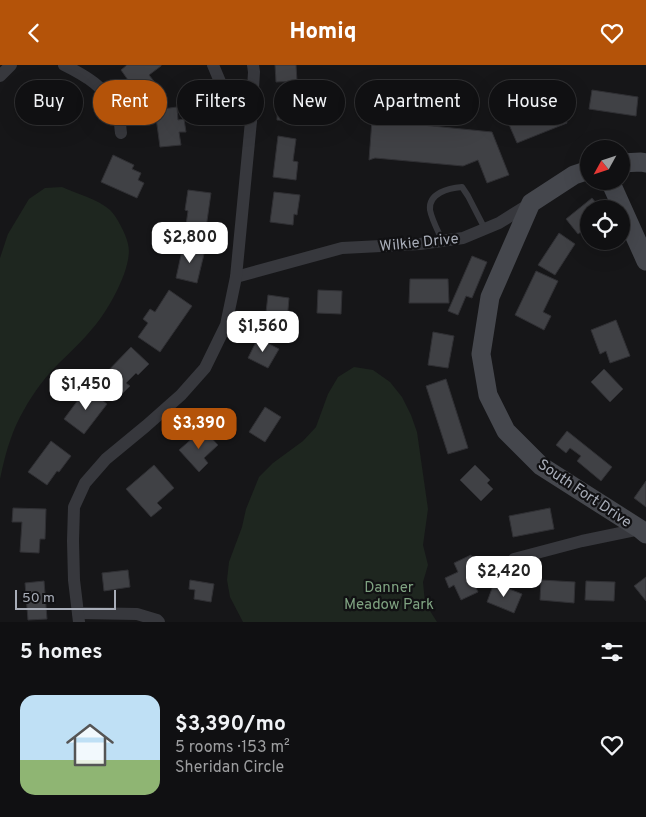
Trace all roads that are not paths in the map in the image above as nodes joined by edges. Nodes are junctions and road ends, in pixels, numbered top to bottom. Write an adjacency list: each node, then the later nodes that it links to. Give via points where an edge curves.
1 (11, 65): 5 (street)
2 (64, 65): 9 (street, via 88,77 106,93 118,111)
3 (213, 65): 6 (street)
4 (253, 65): 7 (street)
5 (0, 76)
6 (219, 80)
7 (254, 80)
8 (252, 125): 18 (street)
9 (121, 133)
10 (630, 163): 11 (street)
11 (646, 163)
12 (580, 173): 14 (street, Wilkie Drive)
13 (614, 190): 17 (street)
14 (531, 203): 15 (street, Wilkie Drive); 19 (street, South Fort Drive, via 490,297 481,353 488,395 506,431 541,465)
15 (485, 229): 16 (street, Wilkie Drive, via 463,238); 16 (lane, via 462,187 453,188 436,195 430,202 430,211)
16 (442, 240): 18 (street, Wilkie Drive, via 342,248)
17 (646, 261)
18 (236, 277): 21 (street, via 226,325 205,368 181,395 106,459 85,483 74,507 74,580)
19 (643, 532): 20 (street, via 582,541)
20 (514, 559)
21 (78, 618): 22 (street, via 137,615)
22 (160, 622)

